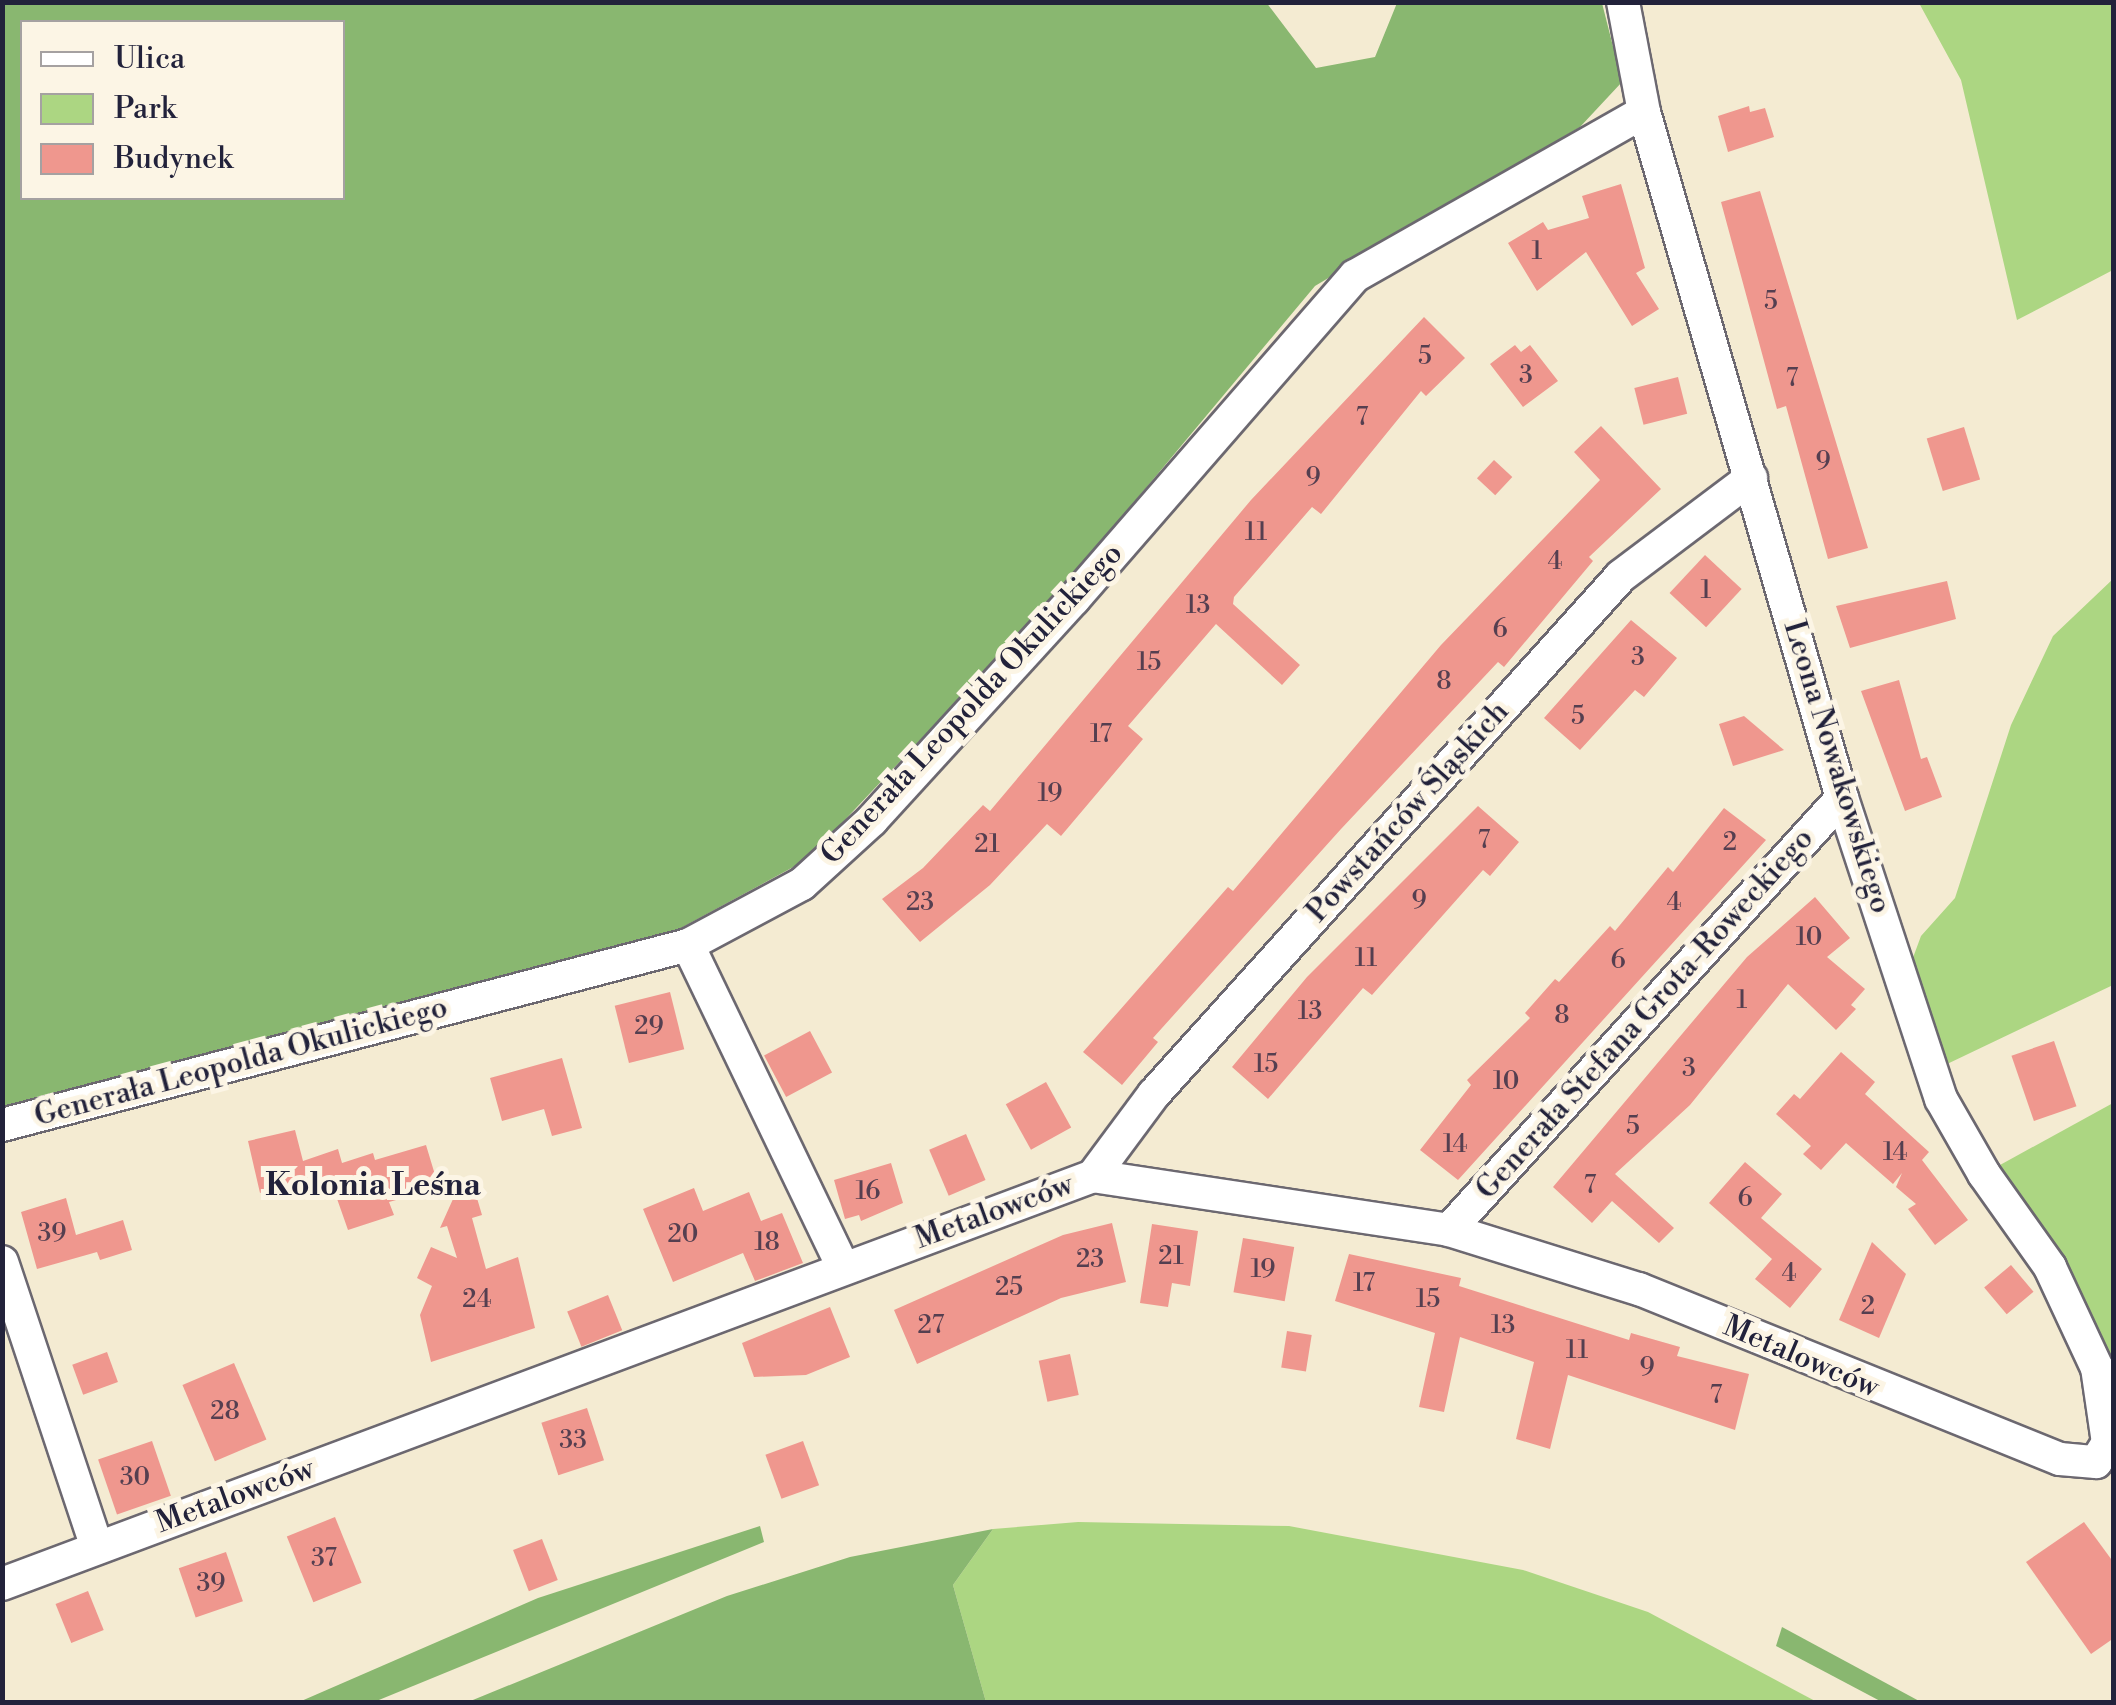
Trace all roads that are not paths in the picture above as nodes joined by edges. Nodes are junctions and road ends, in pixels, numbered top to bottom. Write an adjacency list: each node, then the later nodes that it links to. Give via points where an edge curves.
1 (1623, 2): 2 (street, Leona Nowakowskiego)
2 (1644, 112): 3 (street, Leona Nowakowskiego); 5 (street, Generała Leopolda Okulickiego, via 1355,276 872,820 802,884)
3 (1752, 478): 4 (street, Leona Nowakowskiego); 7 (street, Powstańców Śląskich, via 1621,576 1154,1094)
4 (1842, 798): 8 (street, Generała Stefana Grota-Roweckiego); 11 (street, Leona Nowakowskiego, via 1941,1098 1984,1174 2050,1267 2097,1368 2108,1443 2096,1462)
5 (688, 945): 6 (street, Generała Leopolda Okulickiego); 10 (street)
6 (2, 1125)
7 (1094, 1176): 8 (street, Metalowców); 10 (street, Metalowców)
8 (1449, 1230): 11 (street, Metalowców, via 1639,1290)
9 (2, 1262): 12 (street)
10 (843, 1267): 12 (street, Metalowców)
11 (2060, 1459)
12 (97, 1547): 13 (street, Metalowców)
13 (2, 1584)

